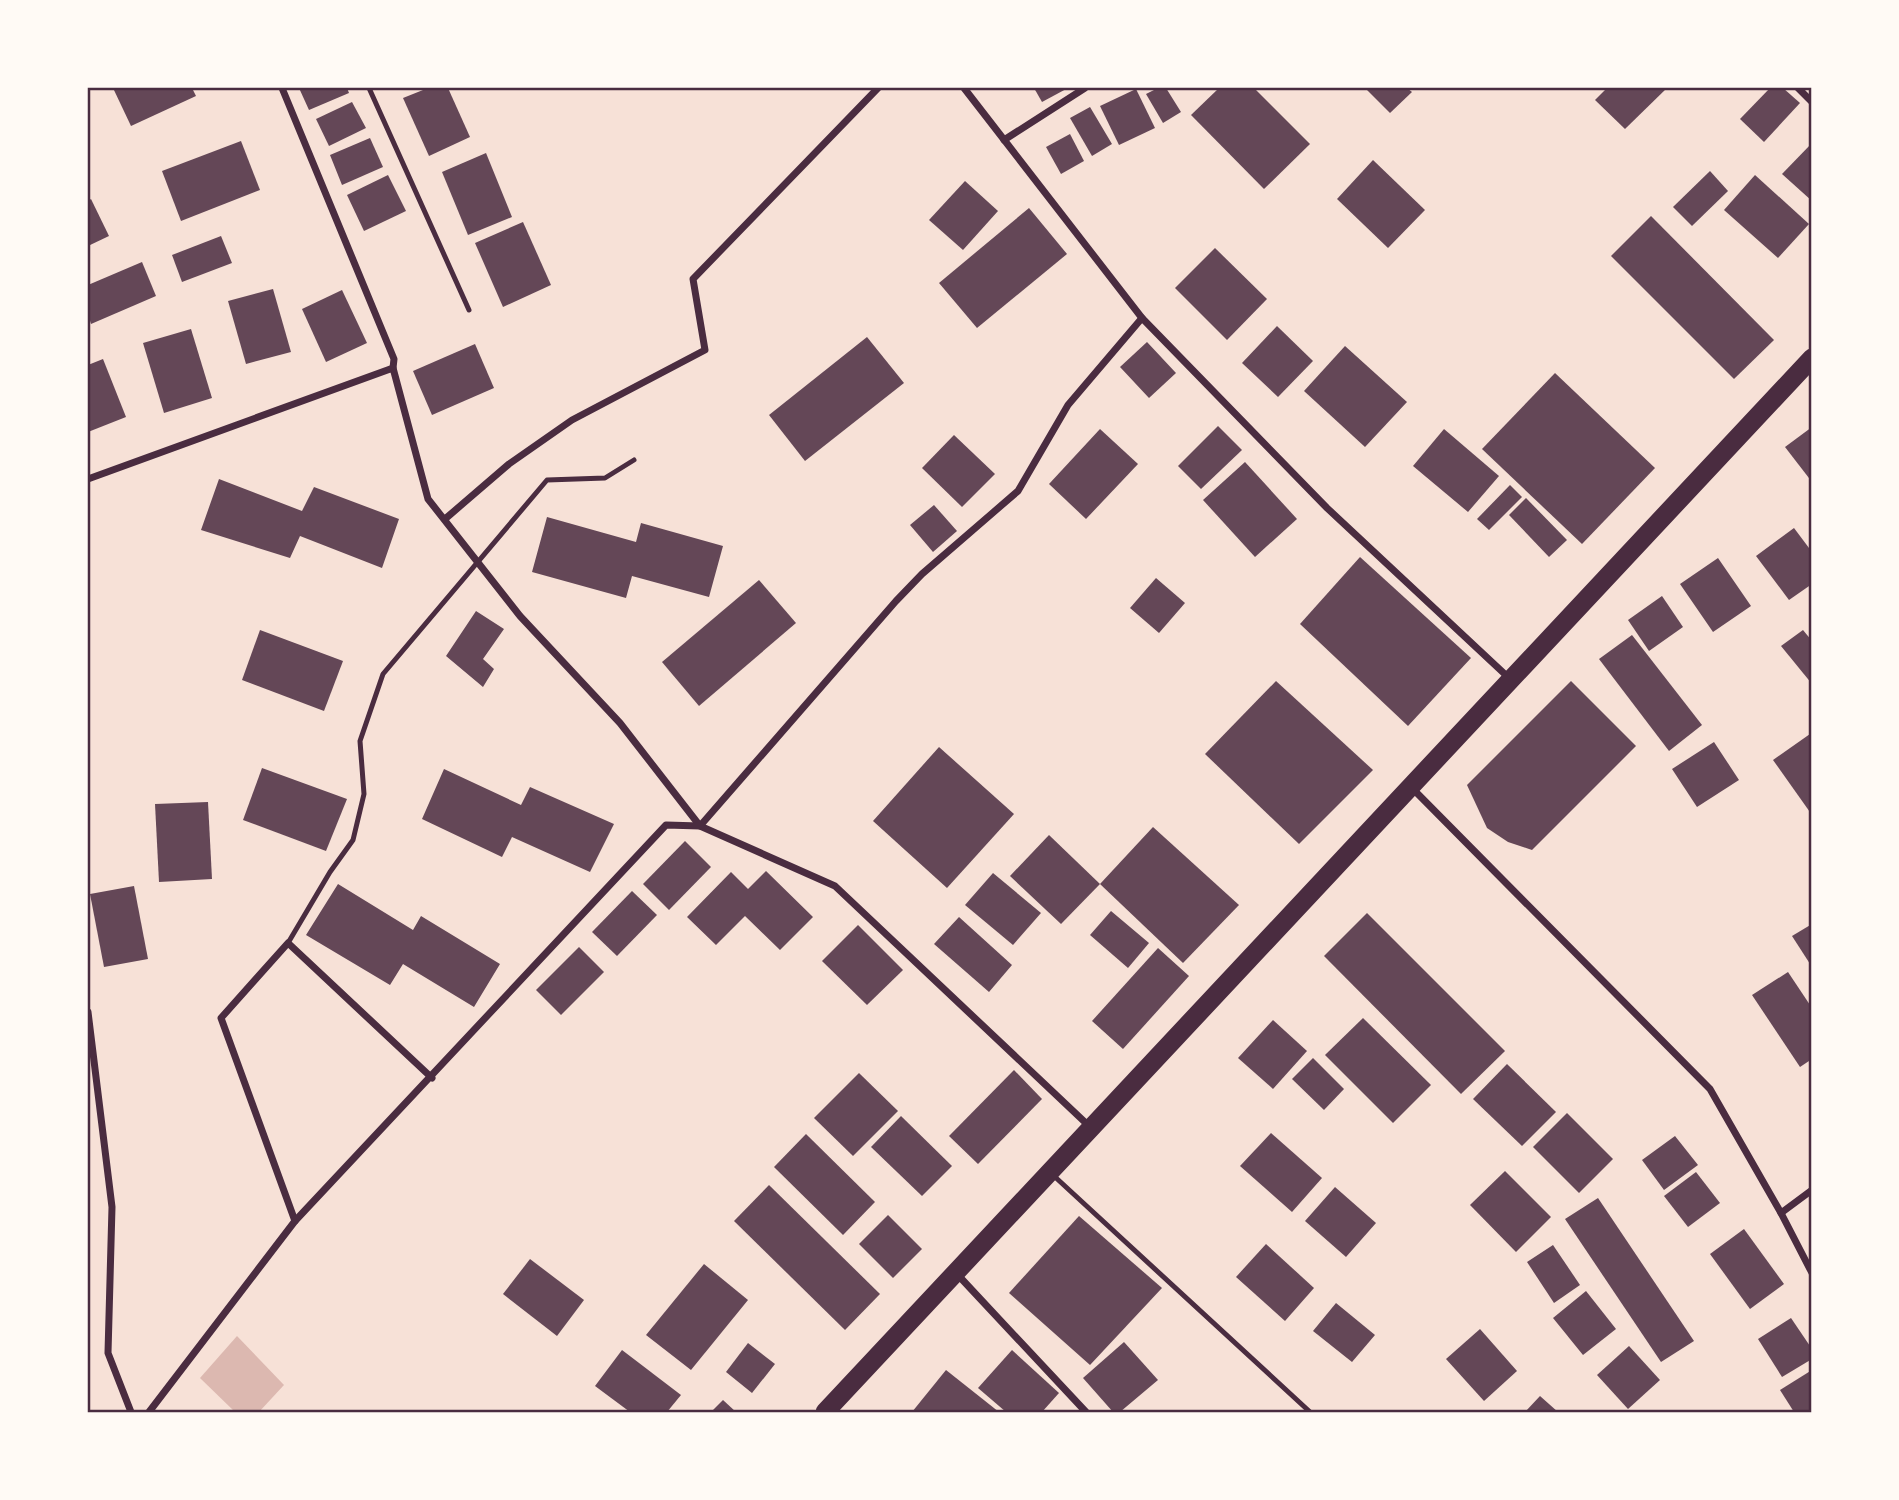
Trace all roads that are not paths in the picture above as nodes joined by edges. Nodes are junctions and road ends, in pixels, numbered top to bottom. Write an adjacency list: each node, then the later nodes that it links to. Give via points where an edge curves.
1 (282, 88): 12 (street, via 394,359)
2 (369, 88): 9 (lane)
3 (878, 88): 15 (street, via 694,279 705,350 572,420 509,464)
4 (964, 88): 8 (street)
5 (1086, 88): 8 (street)
6 (1798, 88): 7 (street)
7 (1811, 102)
8 (1004, 140): 10 (street)
9 (469, 310)
10 (1142, 318): 17 (street, via 1327,508); 19 (street, via 1068,405 1018,491 896,601)
11 (1811, 358): 17 (highway)
12 (393, 368): 14 (street); 15 (street, via 428,499)
13 (634, 460): 16 (lane, via 605,478 547,480)
14 (88, 479)
15 (445, 519): 16 (street)
16 (478, 562): 19 (street, via 520,616 620,723); 20 (lane, via 383,674 360,741 364,794 353,840)
17 (1509, 678): 18 (highway)
18 (1411, 787): 23 (highway); 26 (street, via 1710,1088)
19 (700, 826): 22 (street, via 666,825); 23 (street, via 835,886)
20 (288, 943): 22 (street); 27 (street, via 221,1018)
21 (88, 1012): 30 (street, via 112,1207 108,1353)
22 (432, 1078): 27 (street)
23 (1090, 1127): 24 (highway)
24 (1049, 1171): 28 (highway); 34 (lane)
25 (1811, 1190): 26 (street)
26 (1781, 1213): 29 (street)
27 (295, 1221): 31 (street)
28 (956, 1273): 32 (highway); 33 (street)
29 (1811, 1273)
30 (131, 1412)
31 (149, 1412)
32 (825, 1412)
33 (1086, 1412)
34 (1310, 1412)

